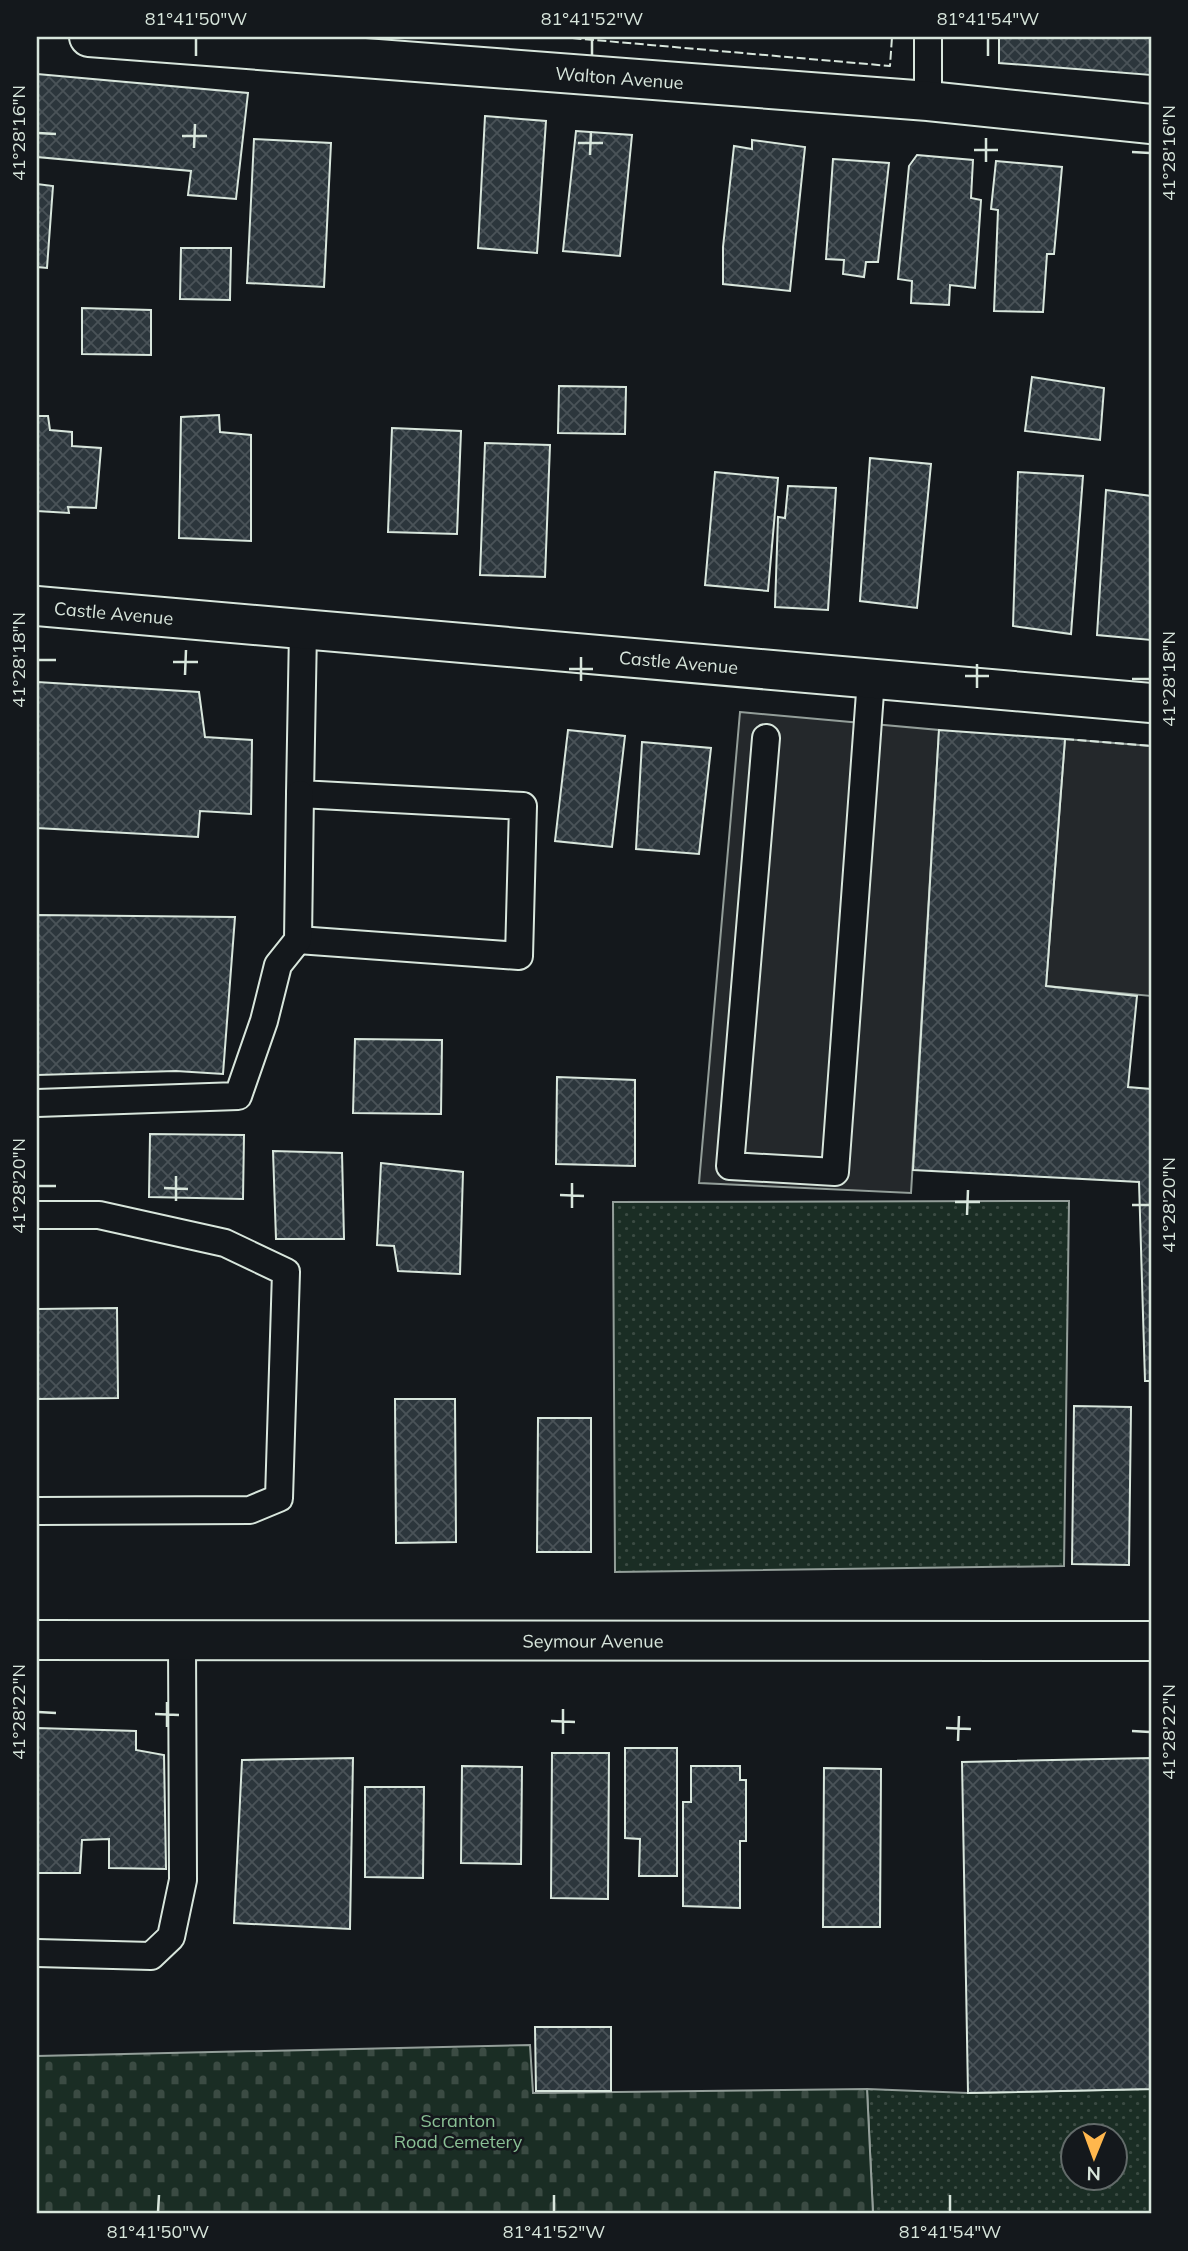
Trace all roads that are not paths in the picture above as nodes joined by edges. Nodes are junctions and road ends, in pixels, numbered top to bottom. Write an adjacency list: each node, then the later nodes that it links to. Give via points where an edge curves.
1 (89, 37): 3 (street, Walton Avenue)
2 (929, 37): 3 (lane)
3 (928, 101): 4 (street, Walton Avenue)
4 (1151, 124)
5 (37, 606): 6 (street, Castle Avenue)
6 (303, 631): 7 (street, Castle Avenue); 10 (lane)
7 (871, 679): 8 (street, Castle Avenue); 9 (lane, via 835,1172 730,1166)
8 (1151, 703)
9 (766, 738)
10 (300, 794): 11 (lane); 11 (lane, via 523,806 519,956)
11 (298, 940): 12 (lane, via 278,965 238,1096)
12 (37, 1103)
13 (37, 1215): 14 (lane, via 99,1215 225,1243 286,1272 279,1498 250,1510)
14 (37, 1511)
15 (37, 1640): 16 (street, Seymour Avenue)
16 (182, 1641): 17 (street, Seymour Avenue); 18 (lane, via 183,1880 171,1937 150,1956)
17 (1151, 1642)
18 (37, 1953)

